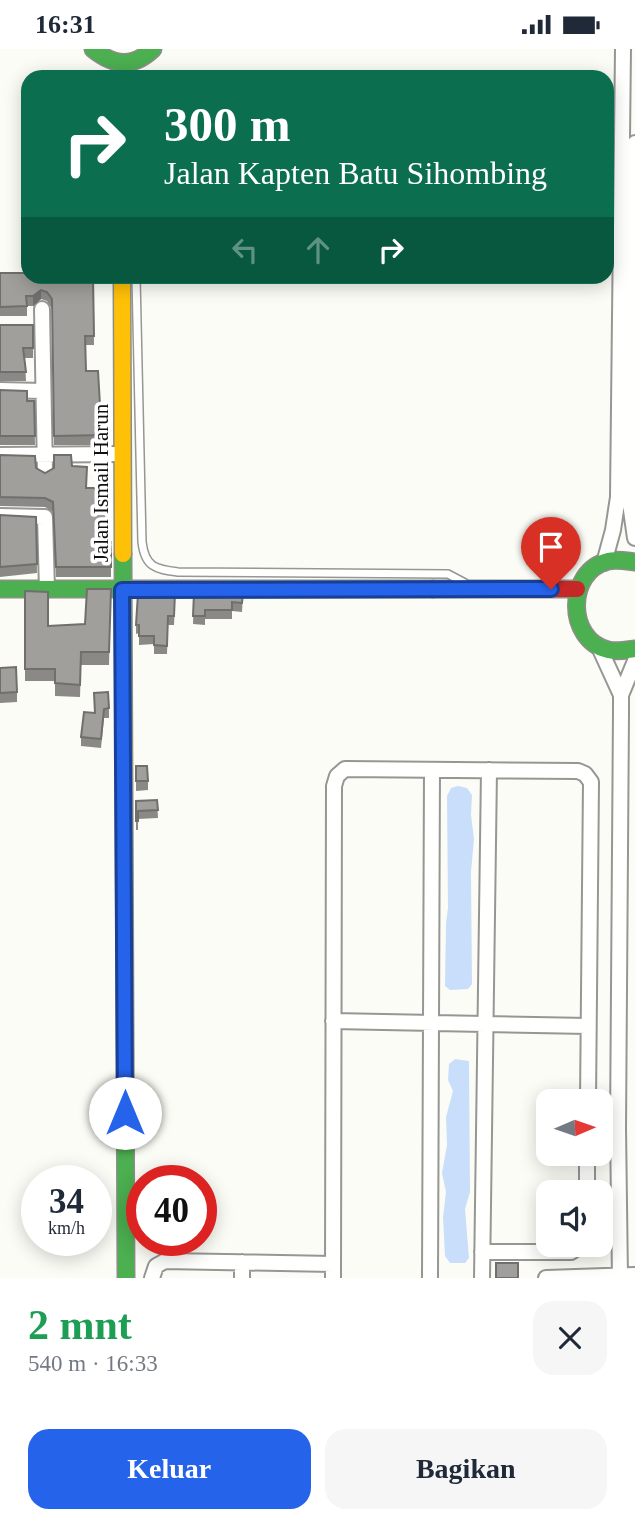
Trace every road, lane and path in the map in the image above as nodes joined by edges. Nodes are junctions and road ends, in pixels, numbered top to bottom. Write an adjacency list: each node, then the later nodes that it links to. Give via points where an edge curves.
1 (93, 49): 4 (street)
2 (153, 49): 5 (street)
3 (623, 49): 18 (street, via 618,497)
4 (121, 70)
5 (123, 70)
6 (635, 143): 17 (street, via 629,496)
7 (122, 284): 13 (street, Jalan Ismail Harun)
8 (136, 284): 24 (lane, via 142,541 148,562 178,572 448,574)
9 (42, 309): 11 (street, via 35,325)
10 (0, 390): 11 (street)
11 (43, 391): 14 (street)
12 (0, 454): 14 (street)
13 (122, 454): 14 (street); 23 (street, Jalan Ismail Harun)
14 (45, 455): 15 (street)
15 (45, 473)
16 (0, 516): 22 (street, via 44,517)
17 (635, 538)
18 (604, 562): 19 (street); 21 (street, via 588,573)
19 (635, 562)
20 (0, 589): 22 (street)
21 (577, 589): 24 (street); 25 (street, via 577,622)
22 (47, 590): 23 (street)
23 (122, 590): 24 (street); 42 (street, Jalan Ismail Harun)
24 (473, 590)
25 (599, 647): 26 (street, via 621,652); 28 (street)
26 (635, 649)
27 (635, 661): 28 (street)
28 (621, 695): 41 (street)
29 (432, 770): 30 (street); 31 (street, via 345,769 337,776); 32 (street)
30 (489, 770): 33 (street); 34 (street, via 578,771 591,782)
31 (333, 1021): 32 (street); 39 (street)
32 (431, 1023): 33 (street); 45 (street)
33 (485, 1024): 34 (street); 36 (street)
34 (588, 1026): 35 (street)
35 (588, 1089)
36 (482, 1252): 37 (street); 46 (street)
37 (536, 1252)
38 (242, 1262): 39 (street); 43 (street, via 165,1261 156,1266); 44 (street)
39 (333, 1271)
40 (635, 1275): 41 (street)
41 (620, 1277): 47 (street)
42 (126, 1278)
43 (152, 1278)
44 (242, 1278)
45 (430, 1278)
46 (482, 1278)
47 (546, 1278)

